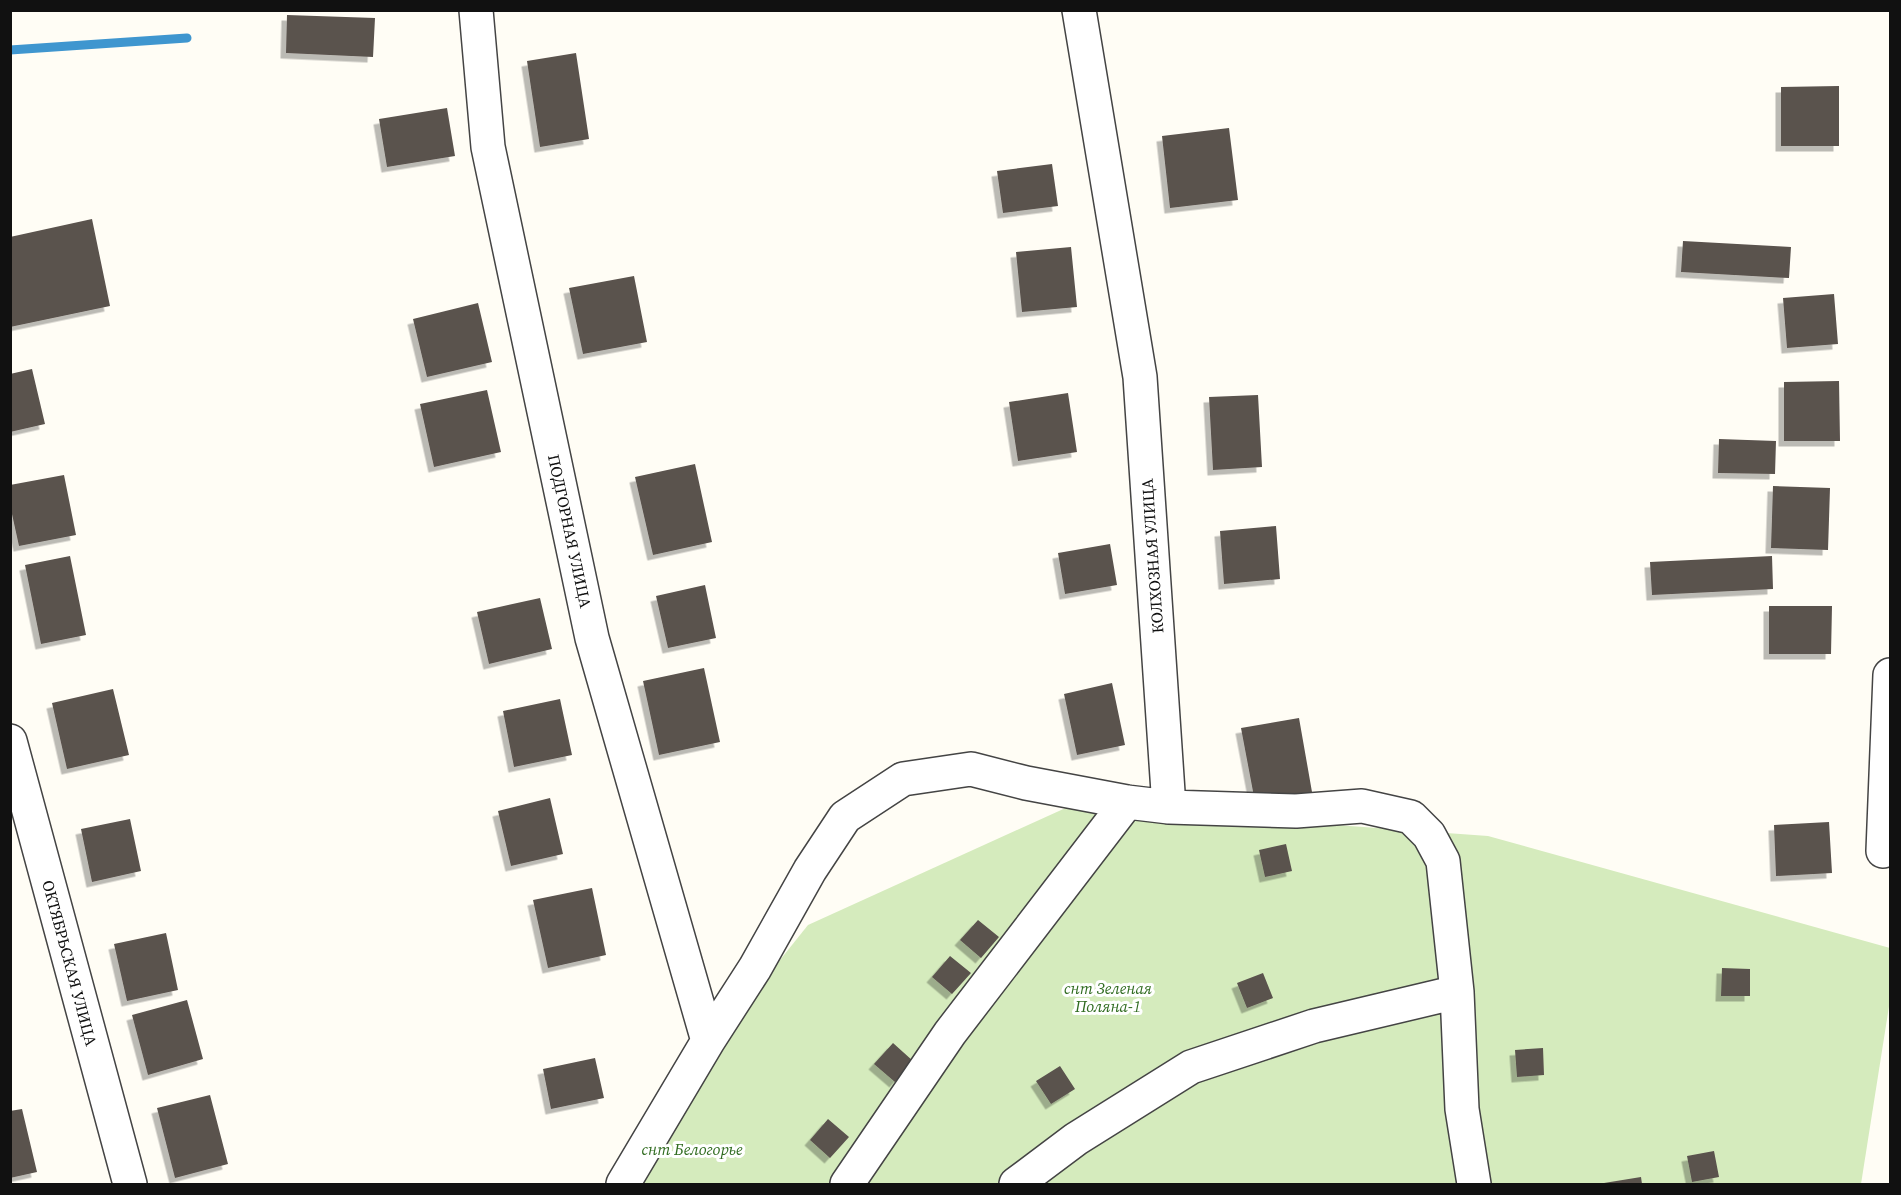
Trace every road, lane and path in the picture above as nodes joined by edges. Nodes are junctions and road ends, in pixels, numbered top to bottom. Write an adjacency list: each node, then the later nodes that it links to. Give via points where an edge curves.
1 (476, 10): 9 (street, ПОДГОРНАЯ УЛИЦА, via 488,147 592,638)
2 (1079, 10): 6 (street, КОЛХОЗНАЯ УЛИЦА, via 1140,377)
3 (1890, 675): 7 (street)
4 (10, 741): 10 (street, ОКТЯБРЬСКАЯ УЛИЦА)
5 (1127, 802): 6 (street); 9 (street, via 971,769 903,779 845,817); 12 (street, via 950,1033)
6 (1169, 807): 8 (street, via 1296,811 1362,806 1411,817 1429,835 1443,861)
7 (1883, 851)
8 (1456, 992): 13 (street, via 1314,1026 1191,1067 1076,1139); 14 (street, via 1462,1109)
9 (708, 1041): 11 (street)
10 (130, 1185)
11 (623, 1185)
12 (847, 1185)
13 (1016, 1185)
14 (1474, 1185)

